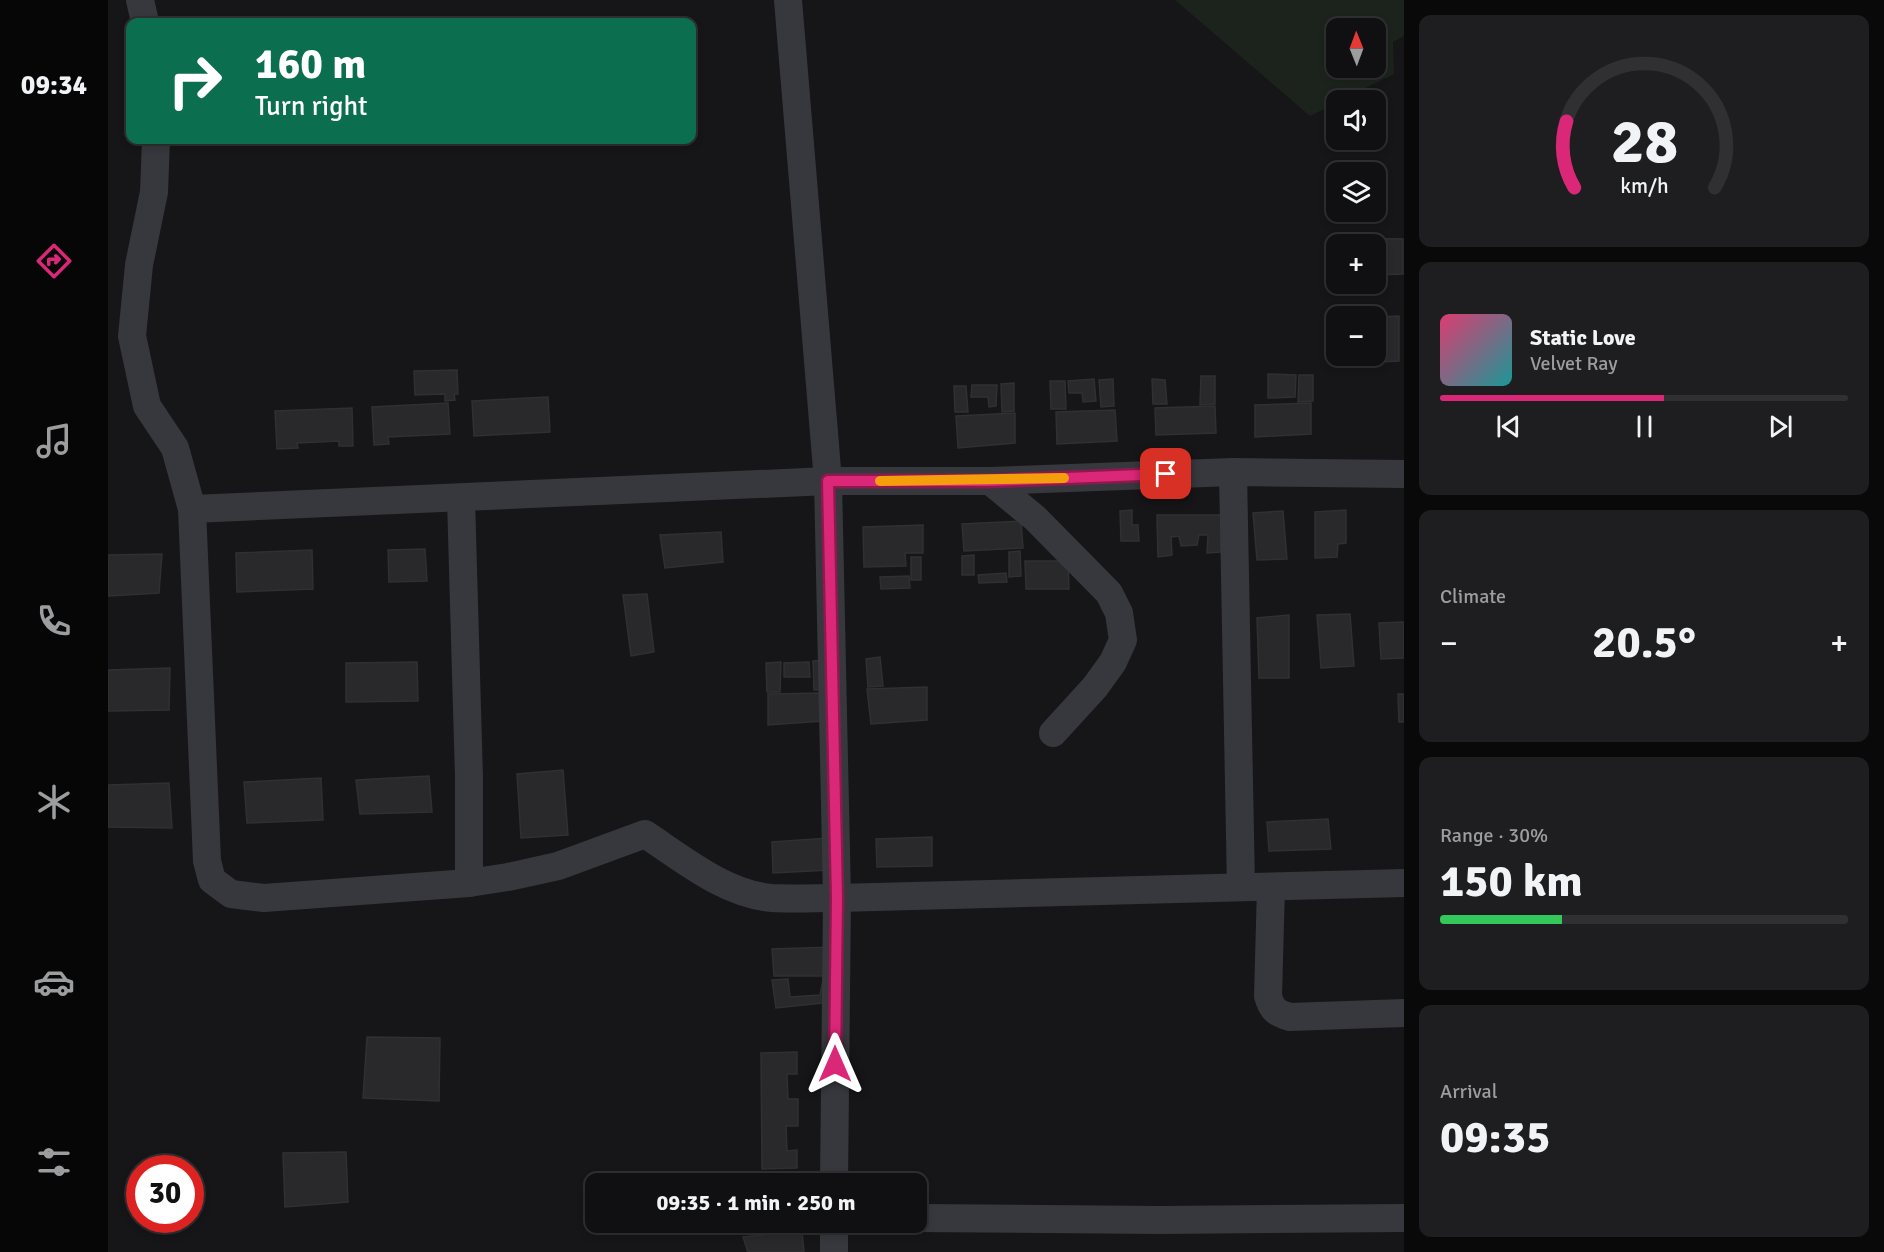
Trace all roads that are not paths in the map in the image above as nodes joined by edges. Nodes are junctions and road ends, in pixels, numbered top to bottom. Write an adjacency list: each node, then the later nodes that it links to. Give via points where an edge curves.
1 (140, 0): 3 (street)
2 (788, 0): 7 (street)
3 (145, 18)
4 (156, 144): 10 (street, via 154,192 139,265 132,336 147,406 175,448)
5 (1233, 472): 6 (street); 8 (street); 14 (street)
6 (1404, 474)
7 (828, 481): 8 (street); 9 (street); 16 (street)
8 (990, 481): 11 (street, via 1035,518 1109,593 1119,613 1123,640 1113,662)
9 (461, 499): 10 (street); 12 (street)
10 (192, 509): 12 (street, via 207,861 212,880 231,894 264,898)
11 (1053, 733)
12 (469, 883): 16 (street, via 558,866 645,834 743,892 770,898)
13 (1404, 883): 15 (street)
14 (1240, 887): 15 (street); 16 (street)
15 (1271, 887): 17 (street, via 1268,996 1272,1009 1290,1017)
16 (837, 898): 18 (street)
17 (1404, 1013)
18 (834, 1173)
19 (927, 1218): 20 (street)
20 (1404, 1218)
21 (834, 1233): 22 (street)
22 (834, 1252)

